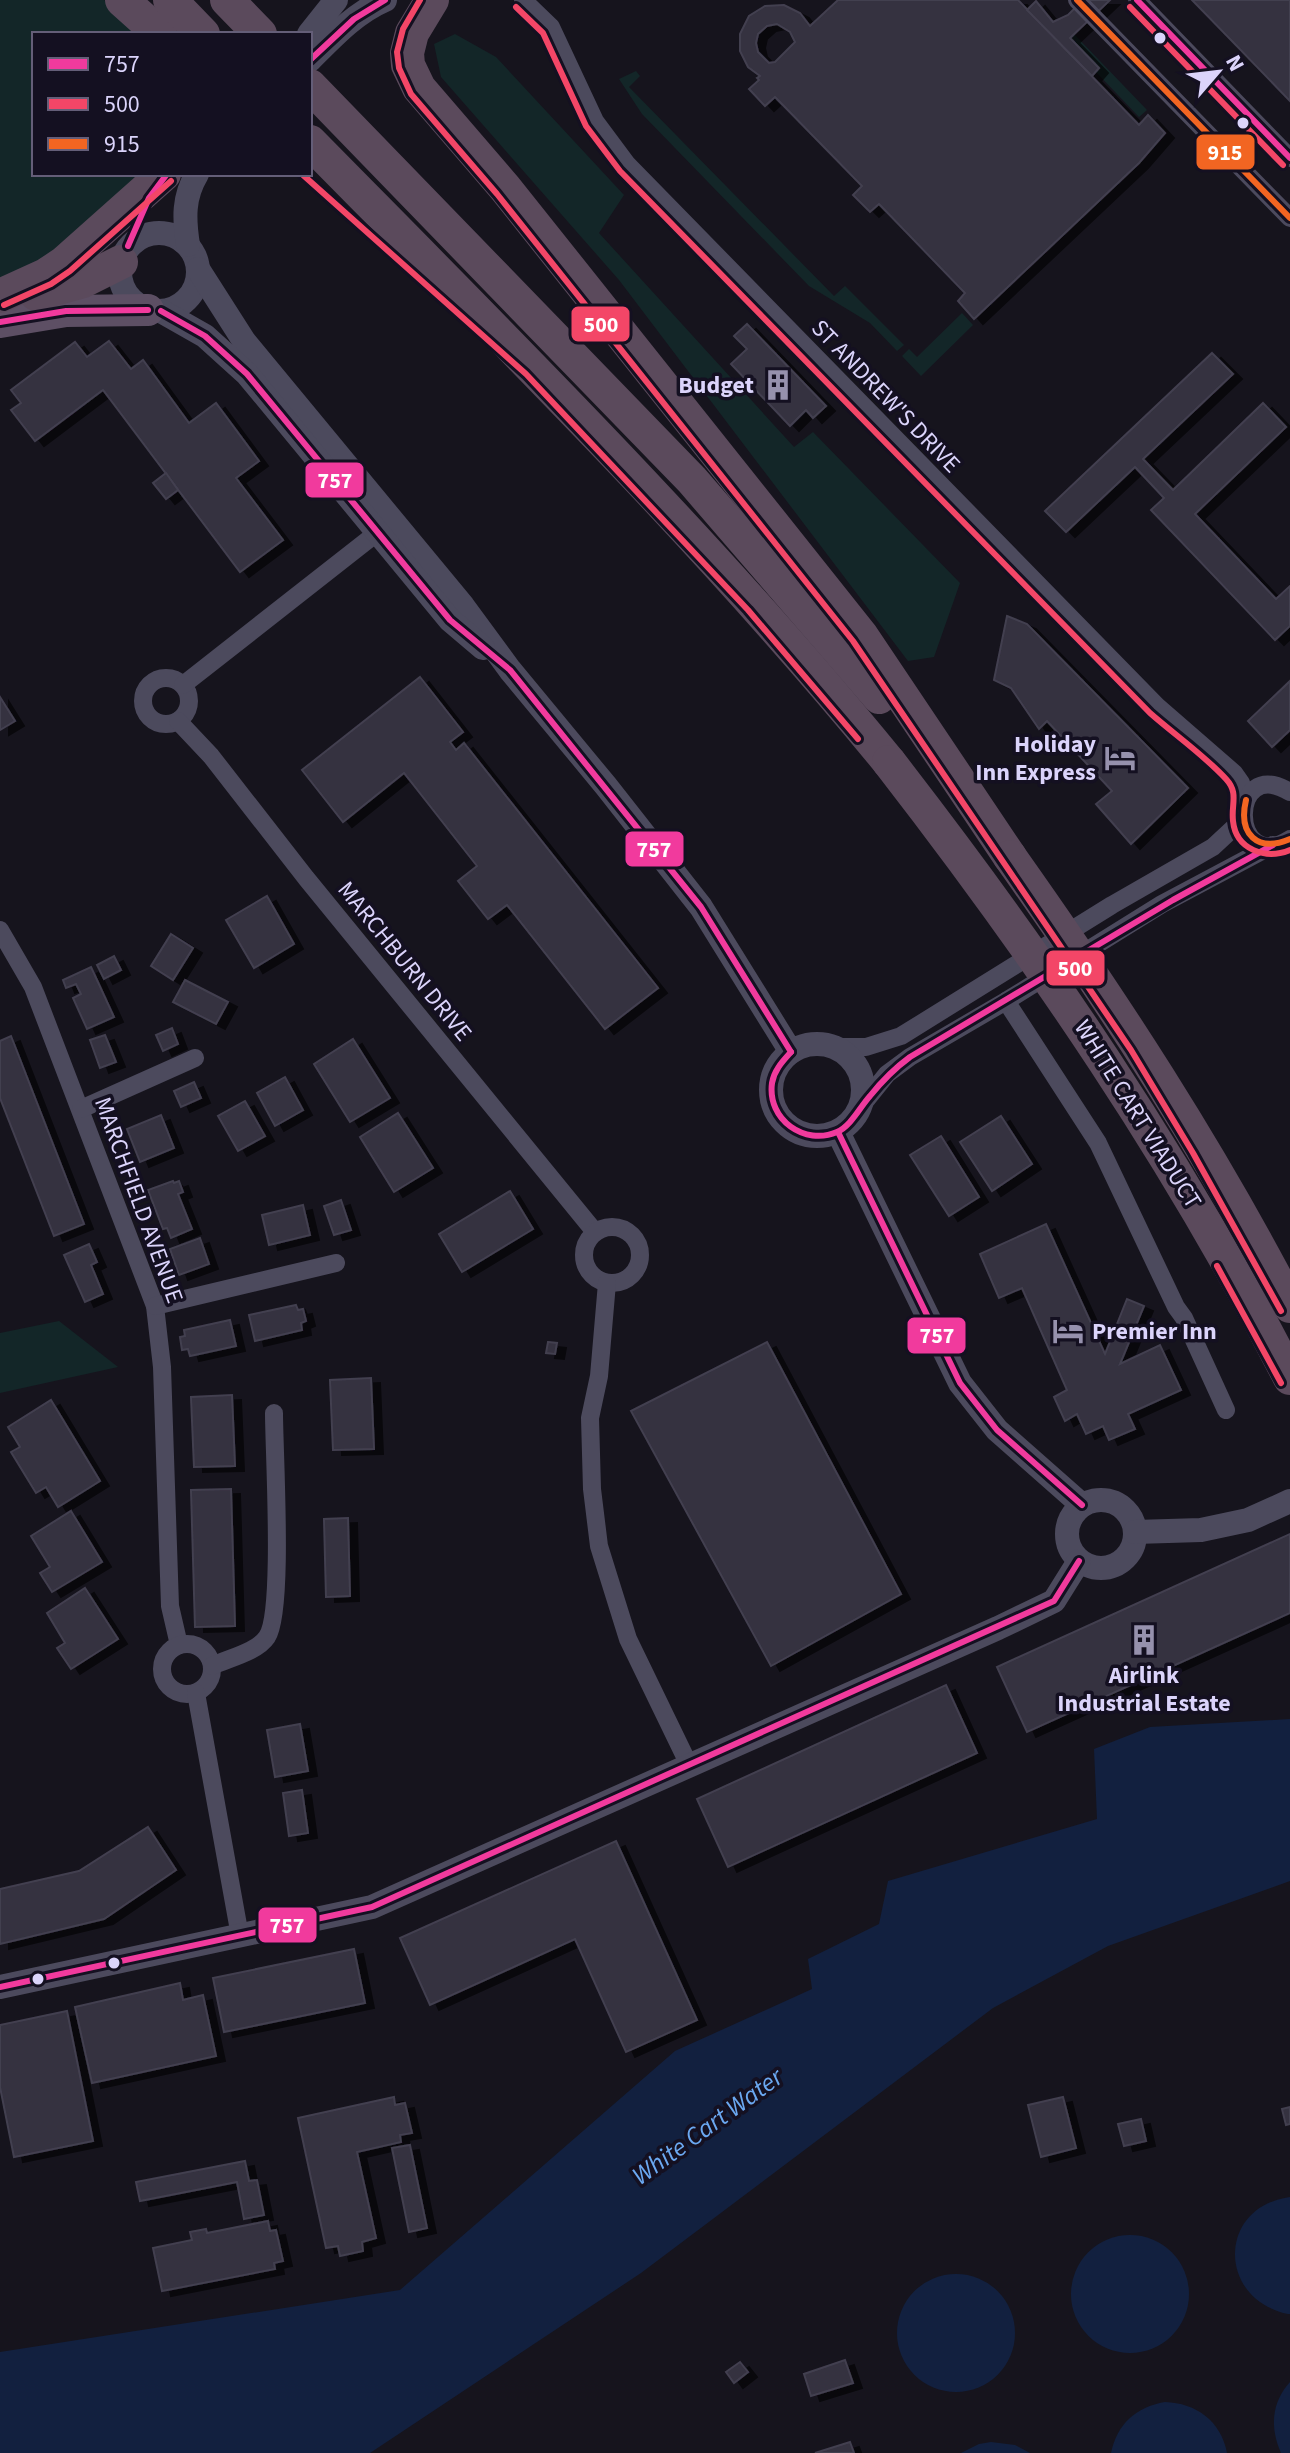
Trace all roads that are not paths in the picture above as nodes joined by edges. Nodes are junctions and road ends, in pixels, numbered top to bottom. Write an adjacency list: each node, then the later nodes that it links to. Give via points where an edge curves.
1 (122, 0): 11 (highway)
2 (170, 0): 12 (highway)
3 (227, 0): 10 (highway)
4 (336, 0): 13 (street)
5 (385, 0): 14 (street, via 352,20)
6 (432, 0): 29 (highway, via 412,33 407,53 419,88 514,199)
7 (523, 0): 34 (street, ST ANDREW'S DRIVE, via 551,27 595,121 627,164 1135,685 1234,773)
8 (1077, 0): 21 (street)
9 (1137, 0): 17 (street)
10 (257, 31)
11 (158, 32)
12 (201, 32)
13 (311, 32)
14 (312, 58)
15 (312, 88): 29 (highway, via 692,480)
16 (313, 154): 29 (highway, via 533,367 755,603)
17 (1290, 158)
18 (164, 176): 25 (highway, via 64,263)
19 (165, 176): 23 (street)
20 (196, 176): 22 (street, via 184,213)
21 (1290, 218)
22 (188, 245): 23 (street, via 177,236 151,233 138,237); 24 (street)
23 (124, 254): 25 (highway, via 64,287); 26 (street, via 121,285 128,296)
24 (198, 269): 26 (street, via 184,302); 30 (street, via 244,341)
25 (0, 298)
26 (154, 311): 27 (highway, via 66,311); 28 (street, via 205,336 231,357)
27 (0, 322)
28 (378, 532): 30 (street, via 450,620); 31 (street)
29 (839, 653): 49 (highway, WHITE CART VIADUCT, bridge, via 1010,857 1139,1045); 50 (highway, WHITE CART VIADUCT, bridge, via 944,832 1134,1104)
30 (510, 670): 40 (street, via 701,907)
31 (183, 685): 32 (street, via 189,708); 32 (street, MARCHBURN DRIVE, via 167,677 158,679 143,697 150,718 163,724)
32 (178, 721): 45 (street, MARCHBURN DRIVE)
33 (1290, 792): 34 (street, via 1266,786)
34 (1246, 800): 35 (street)
35 (1242, 820): 36 (street, via 1260,843); 39 (street, via 1213,847 901,1036 866,1047)
36 (1283, 845): 38 (street, via 1162,904)
37 (0, 930): 42 (street, MARCHFIELD AVENUE, via 33,987)
38 (1006, 1001): 43 (street, via 910,1057 887,1074); 51 (street, via 1098,1143)
39 (833, 1047): 40 (street, via 814,1044); 43 (street, via 858,1069 863,1090)
40 (791, 1052): 44 (street, via 772,1080 780,1117 812,1136)
41 (195, 1058): 42 (street)
42 (81, 1109): 48 (street, MARCHFIELD AVENUE)
43 (858, 1110): 44 (street)
44 (838, 1132): 54 (street, via 960,1383 997,1430)
45 (595, 1232): 47 (street, via 585,1245 585,1264); 47 (street, via 622,1229 639,1248 633,1273)
46 (336, 1263): 48 (street)
47 (607, 1283): 60 (street, via 590,1418 599,1546 628,1639)
48 (155, 1306): 57 (street, MARCHFIELD AVENUE, via 170,1606)
49 (1290, 1306)
50 (1290, 1378)
51 (1226, 1410)
52 (274, 1413): 58 (street, via 273,1624 266,1639)
53 (1290, 1501): 55 (street, via 1248,1520 1201,1530)
54 (1082, 1505): 55 (street, via 1093,1500 1119,1505); 56 (street, via 1066,1532)
55 (1135, 1532): 56 (street, via 1128,1555 1117,1564 1093,1568)
56 (1079, 1561): 60 (street, via 1054,1601)
57 (179, 1645): 58 (street, via 204,1650); 59 (street, via 167,1655 163,1678 173,1690)
58 (212, 1666): 59 (street, via 209,1682)
59 (196, 1693): 61 (street)
60 (690, 1767): 61 (street, via 372,1907)
61 (240, 1936): 62 (street)
62 (0, 1987)

